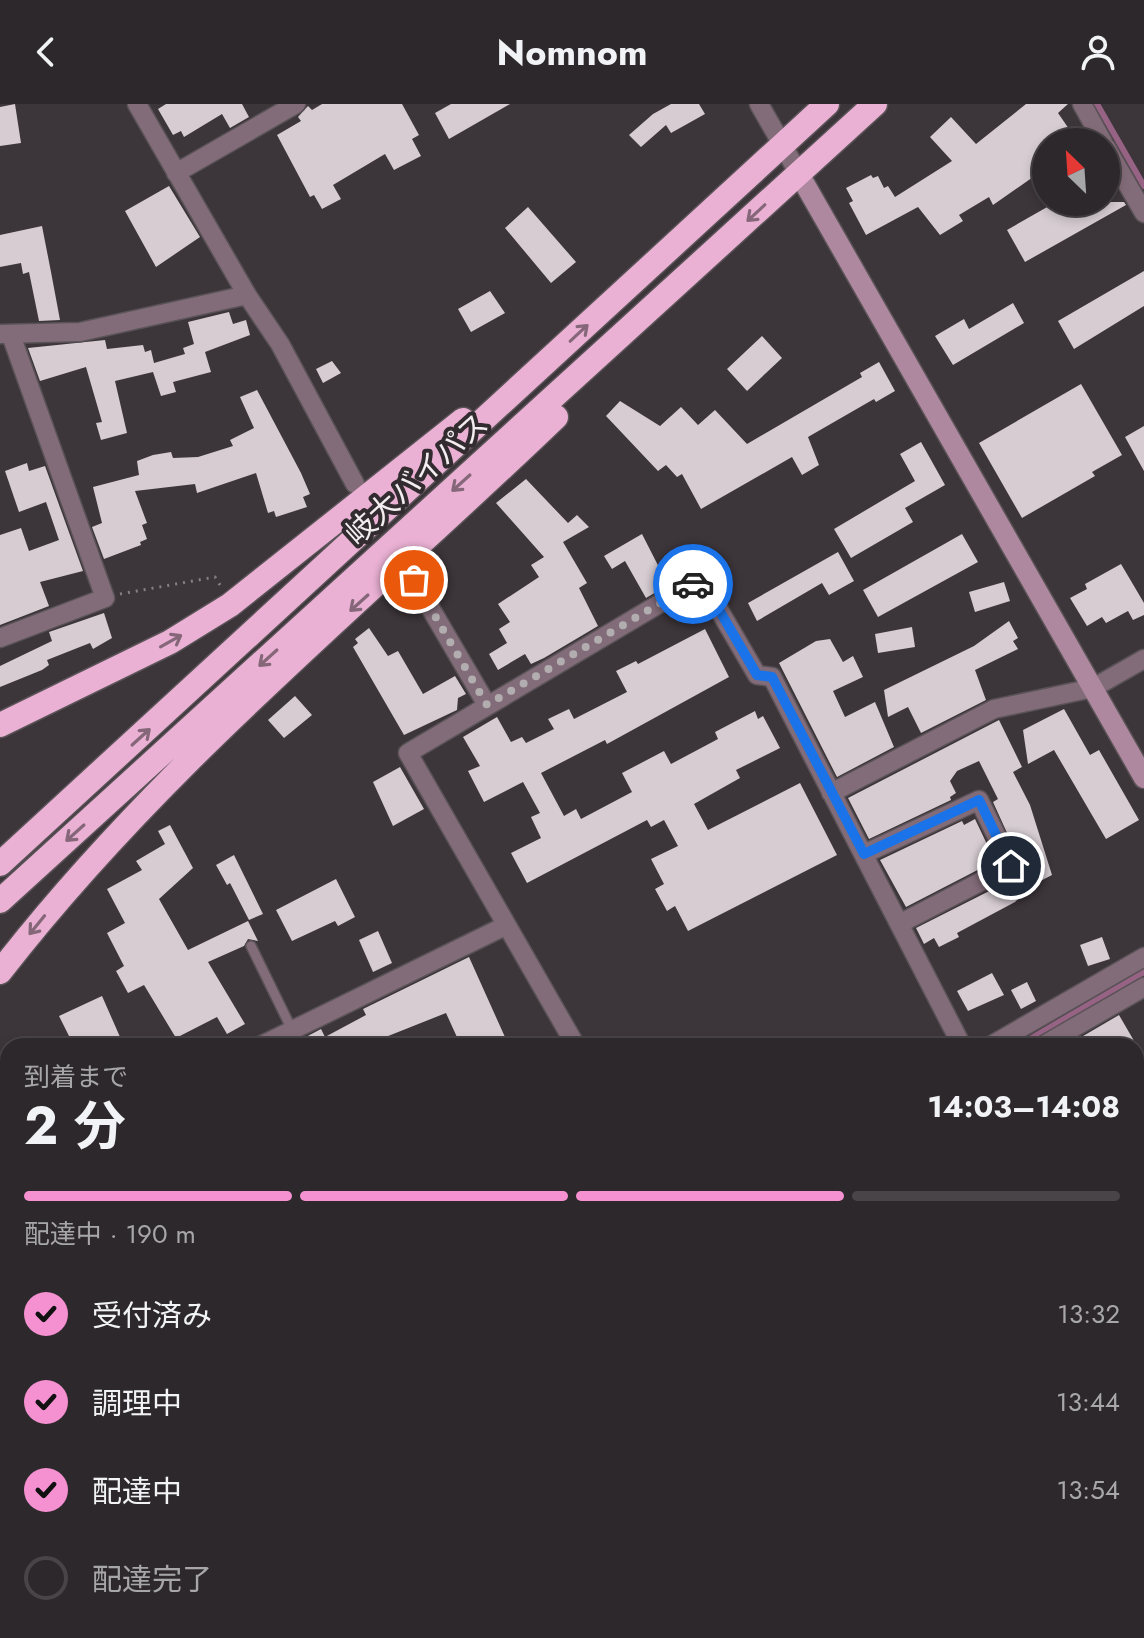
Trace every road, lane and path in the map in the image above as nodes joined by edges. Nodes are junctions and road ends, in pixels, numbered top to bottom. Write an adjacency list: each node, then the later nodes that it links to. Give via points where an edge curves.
1 (137, 104): 10 (street)
2 (296, 104): 10 (street)
3 (759, 104): 8 (street)
4 (827, 104): 8 (highway, 岐大バイパス)
5 (875, 104): 11 (highway, 岐大バイパス)
6 (1082, 104): 7 (street)
7 (1096, 128)
8 (782, 144): 11 (street); 16 (highway, 岐大バイパス, one-way to 8)
9 (1120, 171): 12 (street)
10 (176, 173): 13 (street)
11 (799, 174): 14 (highway, 岐大バイパス, one-way to 14); 23 (street)
12 (1144, 213)
13 (247, 295): 15 (street, via 80,332); 17 (street, via 280,344)
14 (626, 332): 30 (highway, 岐大バイパス, one-way to 30); 35 (highway, one-way to 35, via 625,352 143,804)
15 (5, 335): 20 (street)
16 (541, 369): 25 (highway, one-way to 16, via 170,642 230,605 518,375); 29 (highway, 岐大バイパス, one-way to 16)
17 (355, 484)
18 (414, 580): 24 (street)
19 (220, 585): 20 (path, via 215,577)
20 (105, 598): 21 (street)
21 (0, 638)
22 (1144, 659): 23 (street)
23 (1093, 688): 26 (street); 27 (street, via 994,709)
24 (487, 705): 27 (street, via 701,579 757,675 772,677); 32 (street, via 408,753)
25 (0, 725)
26 (1144, 778)
27 (831, 793): 28 (street)
28 (864, 854): 31 (street); 31 (street, via 979,800 1011,866)
29 (0, 864)
30 (0, 901)
31 (899, 924): 41 (street)
32 (505, 926): 37 (street); 40 (street)
33 (251, 946): 37 (lane)
34 (1144, 957): 42 (street)
35 (0, 972)
36 (1144, 987): 43 (street)
37 (292, 1028): 38 (street); 39 (lane)
38 (274, 1038)
39 (296, 1038)
40 (571, 1038)
41 (958, 1038)
42 (1004, 1038)
43 (1056, 1038)

